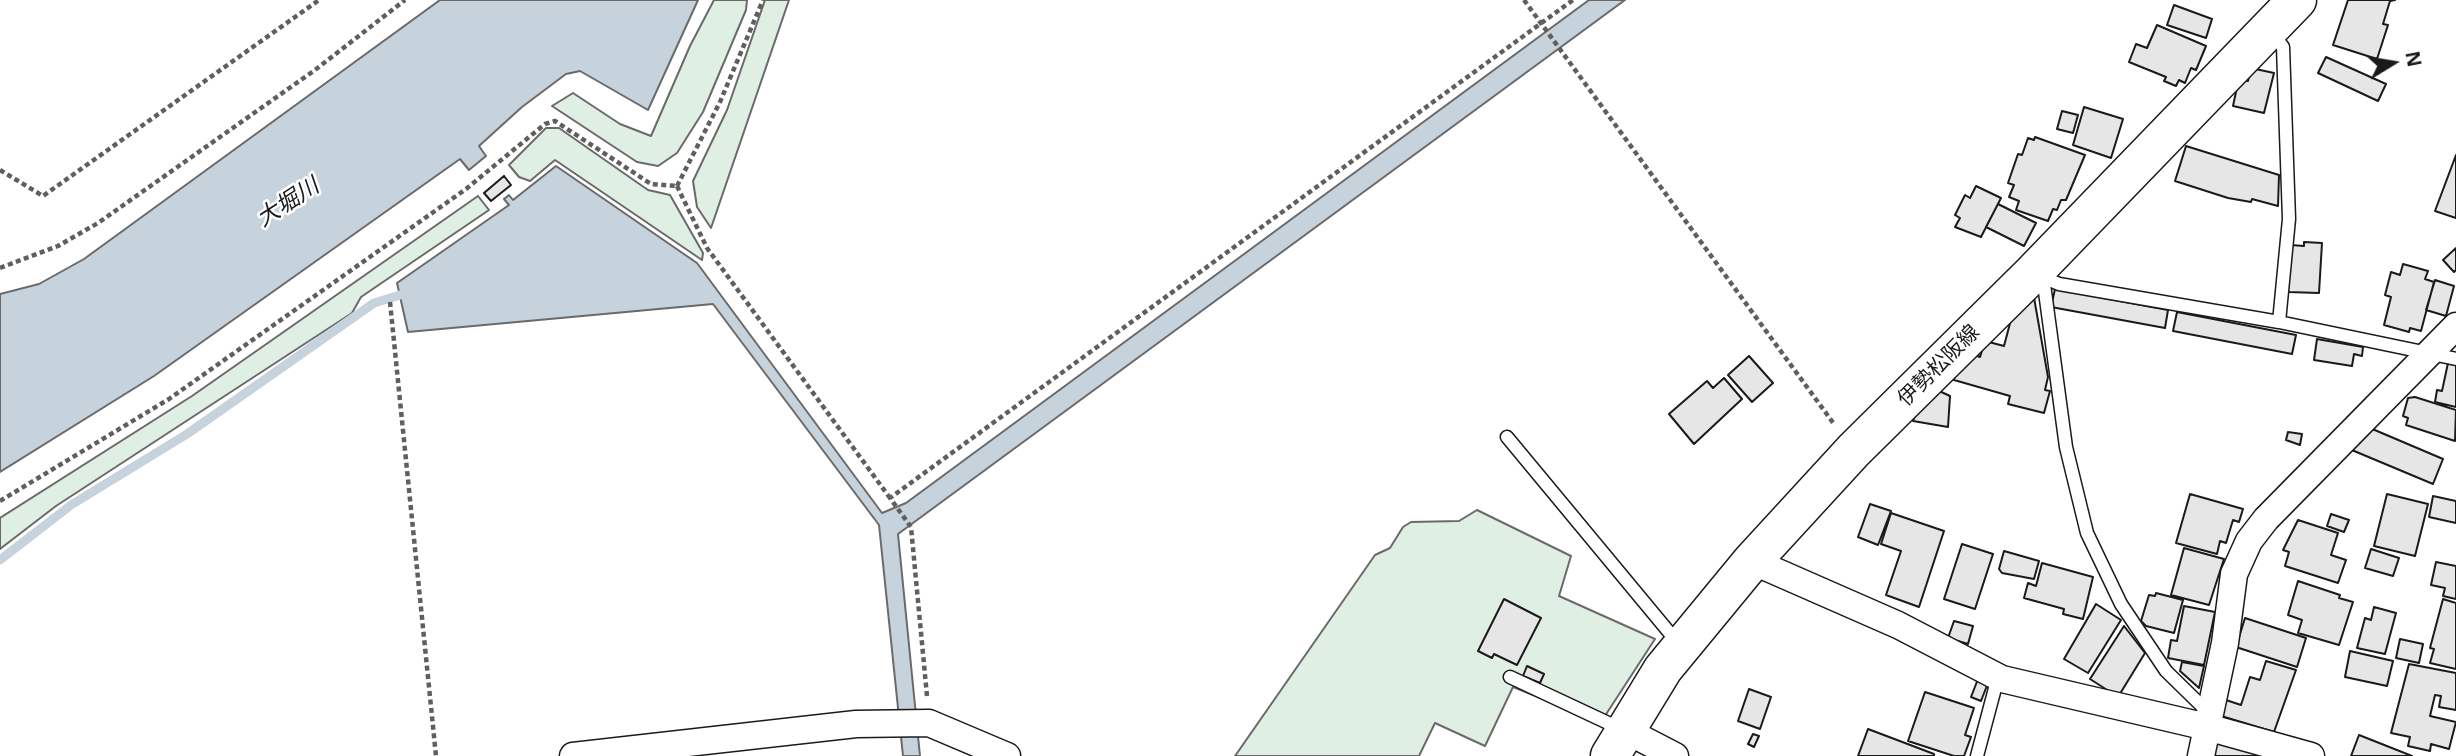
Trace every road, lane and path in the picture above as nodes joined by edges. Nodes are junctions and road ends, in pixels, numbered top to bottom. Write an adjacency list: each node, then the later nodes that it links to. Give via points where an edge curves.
1 (320, 0): 9 (path, via 43,196)
2 (405, 0): 11 (path, via 315,70 98,223 58,246)
3 (763, 0): 10 (path, via 720,102)
4 (1524, 0): 7 (path)
5 (1573, 0): 7 (path)
6 (2297, 0): 8 (main road, 伊勢松阪線)
7 (1543, 26): 19 (path); 20 (path)
8 (2269, 30): 12 (main road, 伊勢松阪線); 14 (lane, via 2283,47 2288,206)
9 (0, 170)
10 (677, 186): 20 (path, via 707,248); 21 (path, via 651,184 555,121 545,124 466,189 180,392)
11 (0, 268)
12 (2038, 275): 14 (lane, via 2059,284); 19 (main road, 伊勢松阪線); 26 (lane, via 2066,447 2087,533 2143,638)
13 (390, 302): 29 (path)
14 (2278, 322): 16 (lane)
15 (2456, 326): 16 (street)
16 (2430, 353): 17 (lane); 26 (street, via 2249,541 2234,574)
17 (2456, 359)
18 (1507, 437): 23 (lane)
19 (1854, 450): 22 (main road, 伊勢松阪線)
20 (893, 500): 27 (path, via 911,527)
21 (0, 501)
22 (1752, 561): 23 (main road, 伊勢松阪線); 25 (street, via 1898,625)
23 (1681, 645): 28 (main road, 伊勢松阪線)
24 (1510, 677): 28 (lane)
25 (1997, 677): 26 (street); 33 (lane)
26 (2209, 721): 34 (street); 35 (street)
27 (926, 723): 30 (street, via 856,724); 31 (street)
28 (1617, 743): 32 (street)
29 (436, 756)
30 (573, 756)
31 (1007, 756)
32 (1675, 756)
33 (1977, 756)
34 (2202, 756)
35 (2311, 756)

